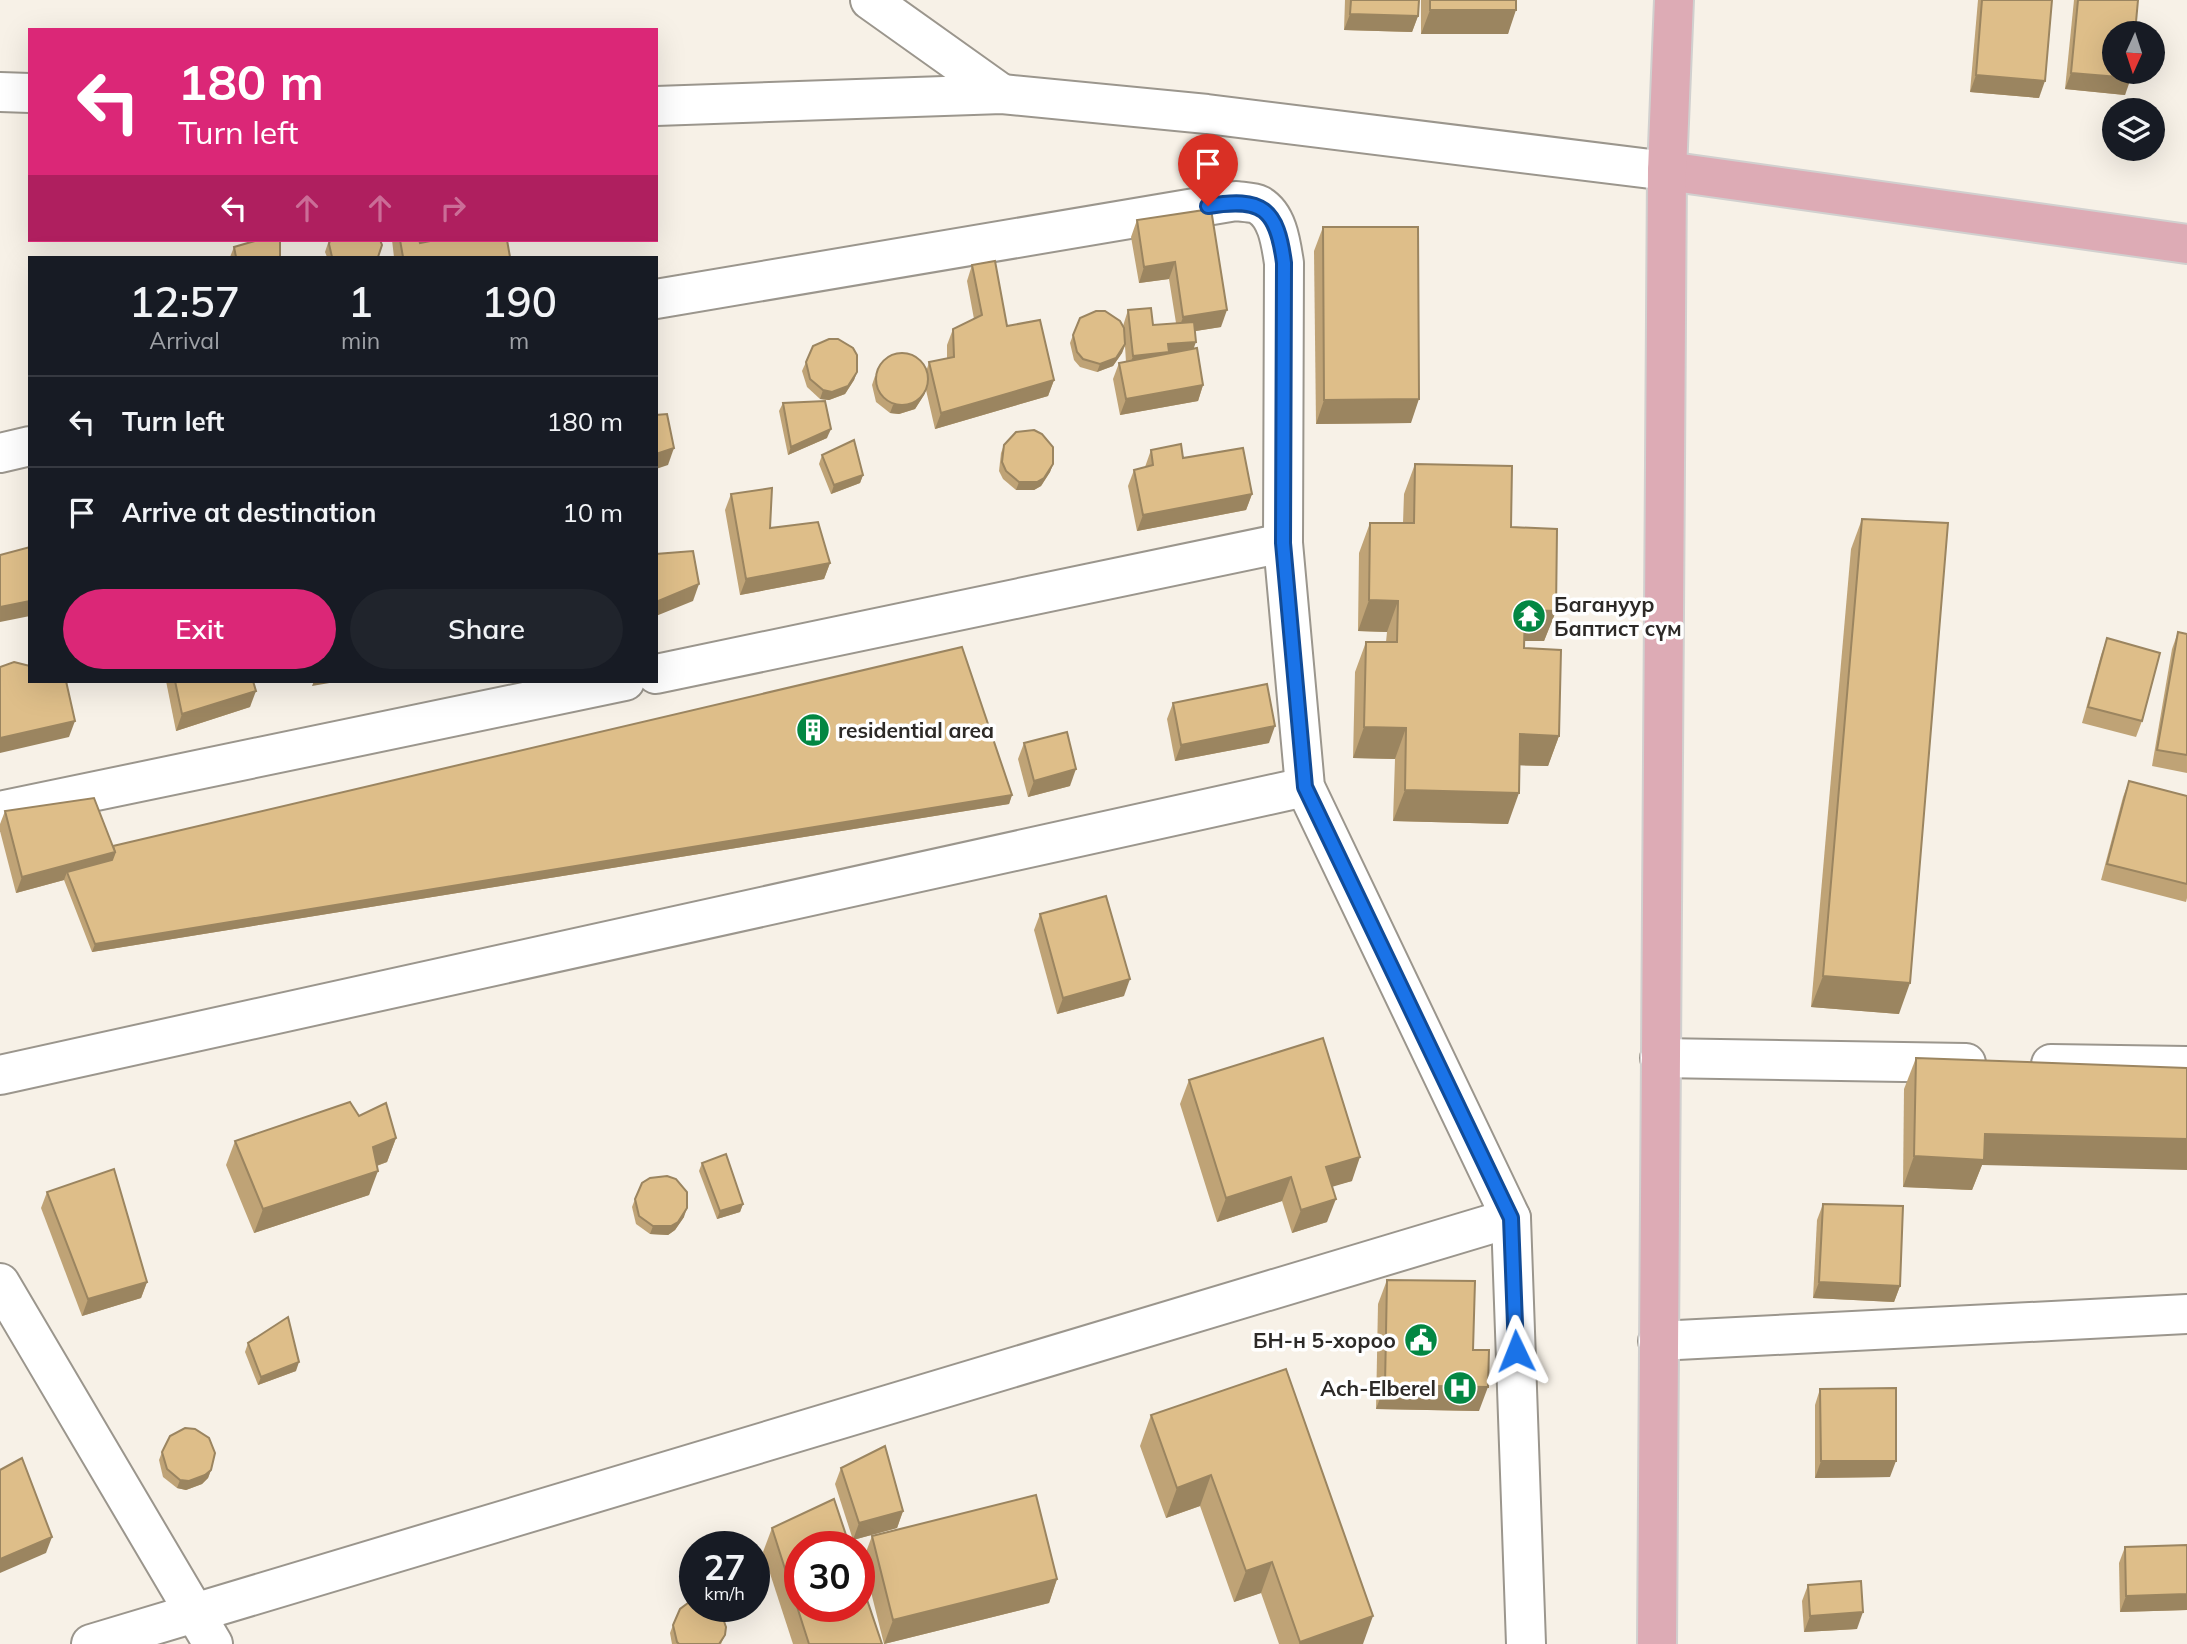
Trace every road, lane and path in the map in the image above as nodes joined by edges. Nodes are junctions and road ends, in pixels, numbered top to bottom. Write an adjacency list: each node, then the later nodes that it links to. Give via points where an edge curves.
1 (870, 0): 5 (street)
2 (1674, 0): 7 (main road)
3 (0, 92): 4 (street)
4 (28, 93)
5 (1002, 94): 6 (street); 7 (street, via 1207,114)
6 (658, 106)
7 (1667, 171): 8 (main road); 17 (main road)
8 (2187, 244)
9 (658, 299): 12 (street, via 1236,201 1258,205 1280,238 1284,263)
10 (28, 446): 11 (street)
11 (0, 453)
12 (1283, 543): 13 (street); 15 (street)
13 (658, 674)
14 (615, 683): 16 (street)
15 (1305, 787): 19 (street); 20 (street)
16 (0, 811)
17 (1660, 1058): 18 (street); 23 (main road)
18 (2187, 1066)
19 (0, 1075)
20 (1511, 1218): 24 (street); 26 (street)
21 (5, 1300): 24 (street)
22 (2187, 1314): 23 (street)
23 (1658, 1341): 27 (main road)
24 (204, 1629): 25 (street)
25 (91, 1644)
26 (1526, 1644)
27 (1657, 1644)

